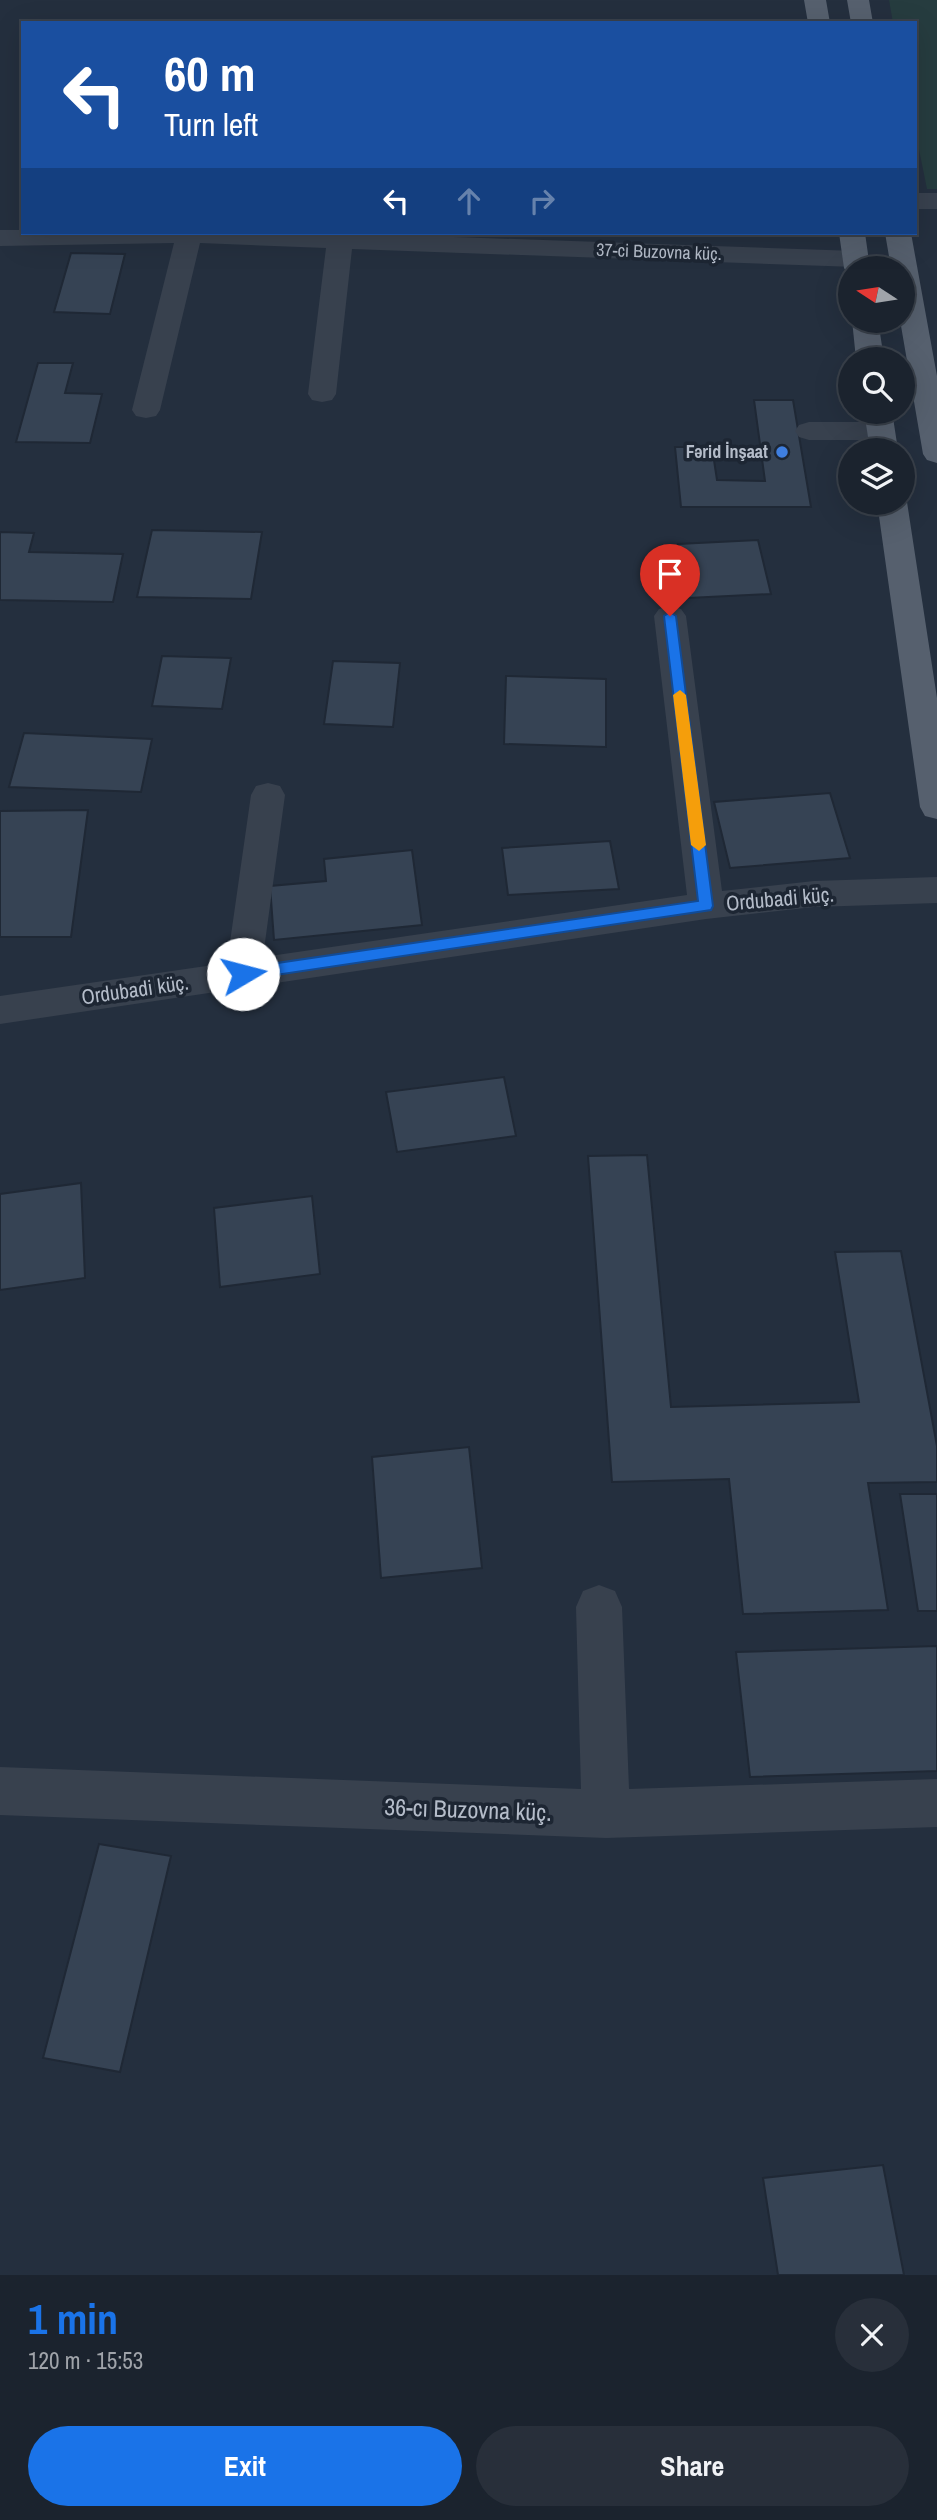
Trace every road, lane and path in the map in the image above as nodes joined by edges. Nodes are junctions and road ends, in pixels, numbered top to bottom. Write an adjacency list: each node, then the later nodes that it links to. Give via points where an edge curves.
1 (815, 0): 3 (main road)
2 (858, 0): 4 (main road)
3 (819, 21)
4 (862, 21)
5 (917, 201): 6 (street)
6 (937, 201)
7 (189, 235): 10 (street, 37-ci Buzovna küç.); 11 (street, 37-ci Buzovna küç.); 15 (street)
8 (852, 235): 12 (main road)
9 (898, 235): 18 (main road)
10 (0, 238)
11 (340, 240): 13 (street, 37-ci Buzovna küç.); 14 (street)
12 (855, 256)
13 (838, 262)
14 (321, 394)
15 (146, 410)
16 (809, 431): 17 (street)
17 (881, 431)
18 (937, 454)
19 (893, 515): 22 (main road)
20 (670, 616): 24 (street)
21 (268, 795): 25 (street)
22 (937, 807)
23 (937, 890): 24 (street, Ordubadi küç., via 814,894)
24 (706, 906): 25 (street, Ordubadi küç.)
25 (243, 974): 26 (street, Ordubadi küç.)
26 (0, 1010)
27 (599, 1607): 30 (street)
28 (0, 1791): 30 (street, 36-cı Buzovna küç.)
29 (937, 1803): 30 (street, 36-cı Buzovna küç.)
30 (606, 1814)

